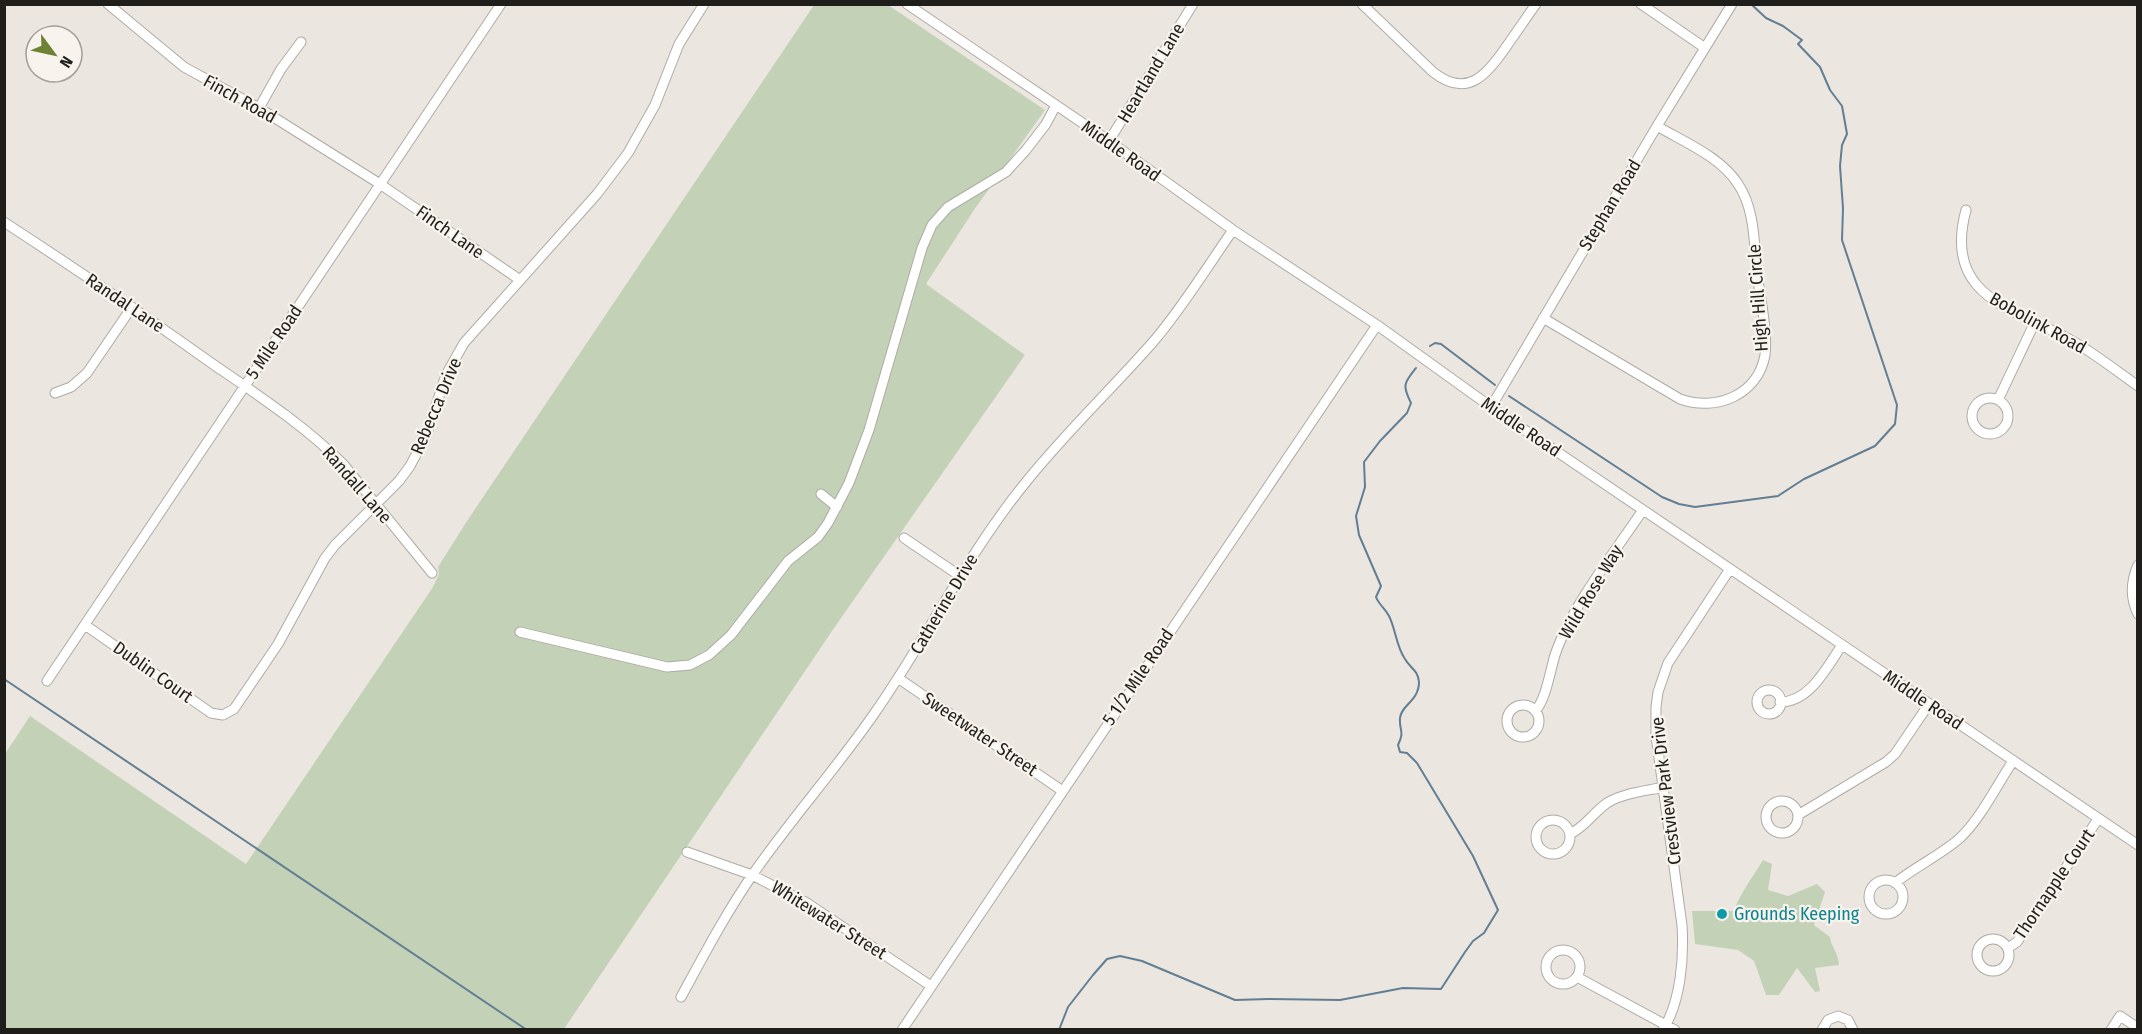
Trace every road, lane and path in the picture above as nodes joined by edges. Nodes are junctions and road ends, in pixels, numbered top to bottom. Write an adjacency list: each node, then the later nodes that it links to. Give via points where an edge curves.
1 (108, 4): 13 (street, Finch Road, via 184,67)
2 (501, 4): 16 (street, 5 Mile Road)
3 (704, 4): 20 (street, Rebecca Drive, via 679,44 655,105 628,153)
4 (907, 4): 12 (street, Middle Road)
5 (1193, 4): 15 (street, Heartland Lane)
6 (1362, 4): 7 (street, via 1440,78 1458,84 1476,81 1490,70)
7 (1536, 4)
8 (1641, 4): 11 (street)
9 (1732, 4): 11 (street, Stephan Road)
10 (302, 42): 13 (street)
11 (1705, 48): 14 (street, Stephan Road)
12 (1056, 105): 15 (street, Middle Road); 32 (street, via 1046,124 1006,172 948,207 932,225 869,430)
13 (259, 108): 16 (street, Finch Road)
14 (1657, 126): 22 (street, Stephan Road); 22 (street, High Hill Circle, via 1718,163 1744,194 1752,220 1765,344 1757,375 1743,392 1723,402 1691,403)
15 (1109, 141): 19 (street, Middle Road)
16 (380, 184): 20 (street, Finch Lane); 25 (street, 5 Mile Road)
17 (1966, 210): 23 (street, Bobolink Road, via 1960,242 1969,276 1985,294)
18 (4, 222): 21 (street, Randal Lane)
19 (1233, 230): 24 (street, Middle Road); 38 (street, Catherine Drive, via 1154,340 1021,487)
20 (520, 280): 31 (street, Rebecca Drive, via 453,359 419,452 399,481)
21 (132, 307): 25 (street, Randal Lane); 27 (street, via 87,374 71,387)
22 (1543, 318): 29 (street, Stephan Road)
23 (2035, 322): 26 (street, Bobolink Road, via 2095,355); 28 (street)
24 (1377, 325): 29 (street, Middle Road); 51 (street, 5 1/2 Mile Road)
25 (244, 386): 31 (street, Randall Lane, via 328,449); 40 (street, 5 Mile Road)
26 (2138, 386)
27 (55, 393)
28 (1998, 400)
29 (1491, 406): 33 (street, Middle Road)
30 (821, 494): 32 (street)
31 (375, 504): 37 (street, Randall Lane); 48 (street, Rebecca Drive, via 325,558 278,644)
32 (837, 507): 41 (street, via 818,537 788,561 731,636 709,656 690,665 667,667)
33 (1643, 510): 36 (street, Middle Road); 47 (street, Wild Rose Way, via 1572,616)
34 (904, 538): 38 (street)
35 (2138, 565): 39 (street, via 2132,598)
36 (1730, 569): 42 (street, Middle Road); 50 (street, Crestview Park Drive, via 1668,663 1658,692 1656,722)
37 (432, 573)
38 (960, 576): 43 (street, Catherine Drive)
39 (2138, 614)
40 (85, 625): 44 (street, 5 Mile Road); 48 (street, Dublin Court)
41 (520, 632)
42 (1842, 645): 45 (street, via 1811,687 1794,700); 46 (street, Middle Road)
43 (898, 678): 51 (street, Sweetwater Street); 57 (street, Catherine Drive, via 842,759)
44 (47, 681)
45 (1780, 702)
46 (1929, 704): 49 (street, Middle Road); 52 (street, via 1886,762)
47 (1535, 711)
48 (224, 719)
49 (2013, 761): 53 (street, Middle Road); 58 (street, via 1969,828)
50 (1664, 788): 54 (street, via 1613,800); 63 (street, Crestview Park Drive, via 1683,946)
51 (1061, 790): 61 (street, 5 1/2 Mile Road)
52 (1798, 815)
53 (2098, 819): 55 (street, Middle Road); 59 (street, Thornapple Court, via 2017,942)
54 (1570, 834)
55 (2138, 845)
56 (687, 852): 57 (street, Whitewater Street)
57 (752, 875): 61 (street, Whitewater Street, via 807,903); 62 (street, Catherine Drive)
58 (1895, 883)
59 (2008, 948)
60 (1577, 977): 63 (street)
61 (931, 986): 65 (street, 5 1/2 Mile Road)
62 (681, 997)
63 (1668, 1028)
64 (2138, 1028): 68 (street, via 2120,1016)
65 (902, 1029)
66 (1822, 1029): 67 (street, via 1828,1020 1838,1016 1848,1020)
67 (1853, 1029)
68 (2111, 1029)

